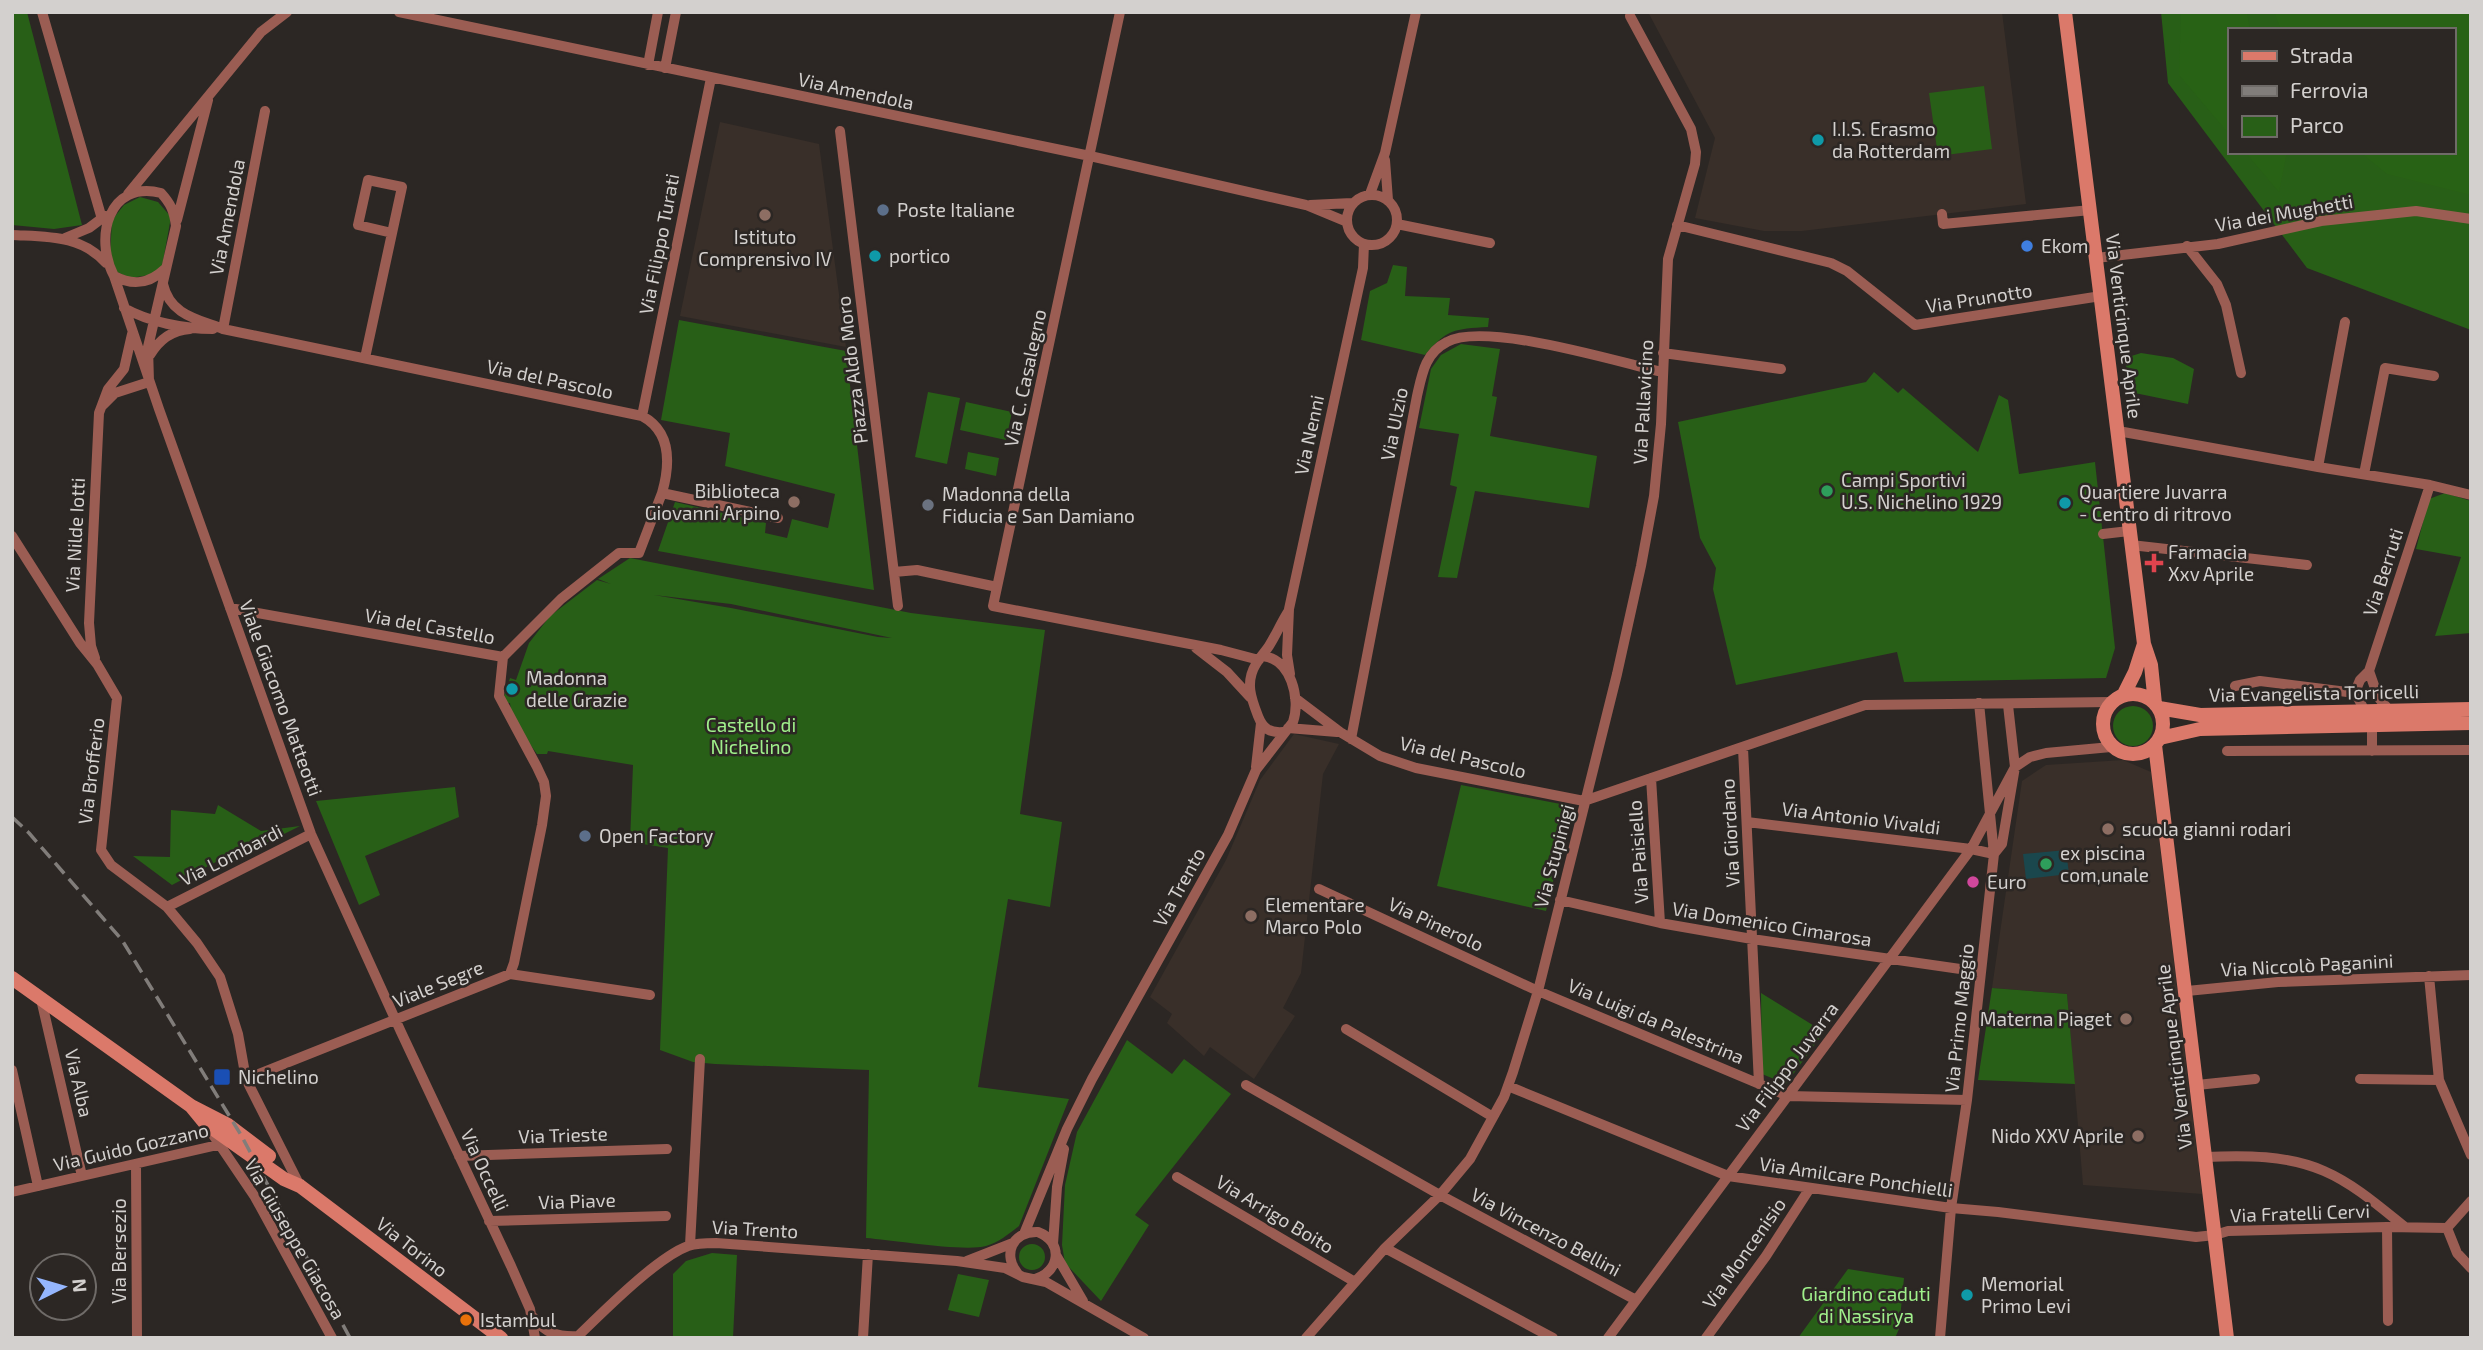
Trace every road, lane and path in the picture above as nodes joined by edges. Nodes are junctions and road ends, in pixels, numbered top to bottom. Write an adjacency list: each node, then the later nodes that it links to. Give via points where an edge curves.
1 (42, 12): 27 (street)
2 (287, 12): 14 (street, via 261,32)
3 (399, 12): 10 (street, Via Amendola)
4 (659, 12): 11 (street)
5 (676, 12): 12 (street)
6 (1120, 12): 18 (street, Via C. Casalegno)
7 (1416, 12): 17 (street)
8 (2065, 12): 25 (street, Via Venticinque Aprile)
9 (1630, 16): 31 (street, Via Pallavicino, via 1694,138 1695,164)
10 (448, 17): 11 (street, Via Amendola)
11 (648, 65): 12 (street, Via Amendola)
12 (665, 68): 13 (street, Via Amendola)
13 (710, 78): 18 (street, Via Amendola); 59 (street, Via Filippo Turati)
14 (209, 94): 20 (street); 32 (street)
15 (265, 111): 48 (street, Via Amendola)
16 (840, 131): 71 (street, Piazza Aldo Moro)
17 (1385, 153): 19 (street); 21 (street)
18 (1090, 156): 23 (street, Via Amendola); 72 (street, Via C. Casalegno)
19 (1370, 194): 21 (street); 22 (street)
20 (126, 196): 24 (street); 32 (street, via 136,191 161,193 171,204)
21 (1388, 200): 30 (street, via 1395,208)
22 (1352, 204): 23 (street, Via Amendola); 29 (street)
23 (1306, 205): 29 (street, Via Amendola)
24 (116, 206): 27 (street); 41 (street, via 105,231)
25 (2091, 210): 26 (street, via 1943,224); 39 (street, Via Venticinque Aprile)
26 (1942, 214)
27 (102, 219): 35 (street)
28 (2471, 219): 38 (street, Via dei Mughetti, via 2416,211 2321,221 2218,244)
29 (1347, 222): 37 (street, via 1350,232)
30 (1397, 224): 36 (street); 37 (street, via 1383,243)
31 (1677, 225): 43 (street, Via Prunotto, via 1831,263 1914,326); 50 (street, Via Pallavicino, via 1668,259)
32 (176, 226): 40 (street)
33 (392, 233): 33 (street, via 402,187 368,180 358,225); 52 (street)
34 (12, 235): 35 (street)
35 (65, 238): 41 (street, via 89,247)
36 (1490, 243)
37 (1369, 244): 75 (street, Via Nenni)
38 (2187, 246): 39 (street, Via dei Mughetti); 55 (street, via 2217,284 2226,305)
39 (2096, 258): 43 (street, Via Venticinque Aprile)
40 (166, 269): 41 (street, via 135,284); 42 (street)
41 (111, 271): 44 (street, Viale Giacomo Matteotti)
42 (163, 282): 45 (street); 48 (street, Via del Pascolo, via 170,303 181,313)
43 (2101, 296): 60 (street, Via Venticinque Aprile)
44 (124, 307): 45 (street, Via del Pascolo); 49 (street, Viale Giacomo Matteotti)
45 (155, 319): 47 (street, Via del Pascolo); 51 (street)
46 (2345, 322): 61 (street)
47 (196, 329): 48 (street, Via del Pascolo); 51 (street, Via del Pascolo, via 170,334)
48 (223, 329): 52 (street, Via del Pascolo)
49 (132, 330): 57 (street, Viale Giacomo Matteotti); 58 (street, via 124,369)
50 (1663, 353): 53 (street); 54 (street, Via Pallavicino)
51 (149, 358): 57 (street)
52 (365, 358): 59 (street, Via del Pascolo)
53 (1781, 369)
54 (1662, 372): 102 (street, Via Ulzio, via 1499,337 1455,338 1433,352 1423,367); 114 (street, Via Pallavicino, via 1654,496 1617,674)
55 (2241, 373)
56 (2434, 376): 62 (street, via 2385,368)
57 (149, 382): 58 (street, via 115,393); 74 (street, Viale Giacomo Matteotti)
58 (101, 407): 80 (street, Via Nilde Iotti, via 89,623)
59 (642, 416): 64 (street, via 652,421 664,440 668,464)
60 (2118, 431): 61 (street); 69 (street, Via Venticinque Aprile)
61 (2319, 467): 62 (street)
62 (2364, 474): 63 (street)
63 (2430, 485): 65 (street); 81 (street, Via Berruti)
64 (662, 493): 66 (street); 78 (street, via 639,553 619,553 561,598)
65 (2471, 495)
66 (778, 518)
67 (2103, 534): 69 (street)
68 (12, 536): 80 (street, Via Brofferio)
69 (2130, 538): 70 (street); 76 (street, Via Venticinque Aprile)
70 (2307, 565)
71 (894, 572): 72 (street, via 917,570); 73 (street, Piazza Aldo Moro)
72 (998, 587): 77 (street, Via C. Casalegno, via 993,606)
73 (898, 606)
74 (230, 608): 78 (street, Via del Castello); 117 (street, Viale Giacomo Matteotti)
75 (1289, 609): 79 (street, Via Nenni); 82 (street, Via Nenni)
76 (2144, 644): 85 (street, Via Venticinque Aprile); 92 (street, Via Venticinque Aprile)
77 (1194, 647): 79 (street); 86 (street)
78 (503, 657): 127 (street, Via del Castello, via 499,696 537,767 546,796)
79 (1261, 658): 82 (street, via 1271,656 1278,661); 86 (street, via 1251,674)
80 (97, 664): 122 (street, Via Brofferio, via 117,698 101,850 111,865)
81 (2369, 671): 84 (street, Via Berruti); 87 (street)
82 (1290, 681): 88 (street)
83 (2235, 686): 84 (street, via 2260,681)
84 (2355, 692): 87 (street); 94 (street); 96 (street, Via Berruti)
85 (2124, 694): 89 (street); 92 (street, via 2140,694)
86 (1250, 697): 97 (street)
87 (2378, 697): 95 (street)
88 (1295, 698): 100 (street, via 1296,713); 101 (street, Via del Pascolo)
89 (2111, 702): 91 (street, Via Stupinigi); 104 (street, via 2103,716 2103,733)
90 (1979, 703): 91 (street, Via Stupinigi); 105 (street, Via Stupinigi, via 1865,705); 115 (street)
91 (2008, 705): 110 (street, Via Primo Maggio)
92 (2157, 706): 96 (street, Via Evangelista Torricelli, via 2200,715); 103 (street, via 2163,723)
93 (2471, 709): 95 (street, Via Evangelista Torricelli)
94 (2363, 710): 95 (street, Via Evangelista Torricelli); 96 (street, Via Evangelista Torricelli); 99 (street)
95 (2389, 710)
96 (2341, 711)
97 (1261, 723): 100 (street, via 1275,733); 111 (street, Via Trento)
98 (2471, 723): 99 (street, Via Evangelista Torricelli)
99 (2372, 724): 103 (street, Via Evangelista Torricelli, via 2200,729); 108 (street)
100 (1286, 730): 101 (street, Via del Pascolo); 111 (street, Via Trento)
101 (1340, 732): 102 (street, Via del Pascolo)
102 (1351, 739): 114 (street, Via del Pascolo, via 1380,756 1416,768)
103 (2158, 742): 109 (street); 112 (street, Via Venticinque Aprile)
104 (2111, 747): 109 (street); 110 (street, via 2046,753)
105 (1743, 748): 113 (street, Via Stupinigi); 116 (street, Via Giordano)
106 (2471, 750): 108 (street)
107 (2227, 751): 108 (street)
108 (2372, 751)
109 (2137, 755): 112 (street)
110 (2015, 767): 115 (street, Via Filippo Juvarra); 119 (street, Via Primo Maggio, via 2002,844)
111 (1256, 770): 151 (street, Via Trento, via 1228,835)
112 (2158, 772): 132 (street, Via Venticinque Aprile)
113 (1651, 778): 114 (street, Via Stupinigi); 123 (street, Via Paisiello)
114 (1584, 802): 121 (street, Via Stupinigi)
115 (1991, 815): 118 (street, Via Filippo Juvarra); 119 (street)
116 (1747, 822): 118 (street, Via Antonio Vivaldi); 124 (street, Via Giordano)
117 (311, 834): 122 (street, Via Lombardi); 135 (street, Viale Giacomo Matteotti)
118 (1971, 849): 119 (street, Via Antonio Vivaldi); 125 (street, Via Filippo Juvarra)
119 (1994, 854): 126 (street, Via Primo Maggio)
120 (1319, 889): 131 (street, Via Pinerolo)
121 (1560, 900): 123 (street, Via Domenico Cimarosa); 131 (street, Via Stupinigi)
122 (167, 906): 139 (street, Via Brofferio, via 220,977)
123 (1660, 923): 124 (street, Via Domenico Cimarosa)
124 (1752, 939): 125 (street, Via Domenico Cimarosa); 143 (street, Via Giordano)
125 (1889, 960): 126 (street, Via Domenico Cimarosa); 147 (street, Via Filippo Juvarra)
126 (1981, 972): 148 (street, Via Primo Maggio)
127 (510, 974): 133 (street, Viale Segre); 135 (street, Viale Segre)
128 (2471, 975): 129 (street, Via Niccolò Paganini)
129 (2429, 976): 132 (street, Via Niccolò Paganini); 142 (street)
130 (12, 978): 134 (street, Via Torino)
131 (1538, 991): 143 (street, Via Luigi da Palestrina); 146 (street, Via Stupinigi)
132 (2187, 991): 145 (street, Via Venticinque Aprile)
133 (650, 995)
134 (40, 999): 149 (street, Via Torino); 158 (street, Via Alba)
135 (395, 1020): 139 (street, Viale Segre); 155 (street, Via Occelli)
136 (1346, 1028): 150 (street)
137 (700, 1059): 176 (street)
138 (12, 1070): 161 (street, Via Guido Gozzano)
139 (246, 1079): 162 (street, Via Brofferio)
140 (2255, 1079): 145 (street)
141 (2360, 1079): 142 (street)
142 (2439, 1080): 154 (street)
143 (1759, 1084): 147 (street, Via Luigi da Palestrina)
144 (1246, 1085): 165 (street, Via Vincenzo Bellini)
145 (2197, 1085): 156 (street, Via Venticinque Aprile)
146 (1508, 1086): 150 (street, Via Stupinigi); 159 (street, Via Amilcare Ponchielli)
147 (1788, 1096): 148 (street, Via Luigi da Palestrina); 159 (street, Via Filippo Juvarra)
148 (1968, 1100): 167 (street, Via Primo Maggio)
149 (191, 1106): 152 (street, Via Torino); 162 (street, Via Torino, via 228,1125 289,1171)
150 (1493, 1117): 165 (street, Via Stupinigi, via 1470,1159)
151 (1068, 1129): 173 (street, Via Trento); 178 (street, Via Trento, via 1057,1187)
152 (225, 1143): 157 (street, Via Guido Gozzano); 162 (street, Via Torino); 191 (street, Via Giuseppe Giacosa)
153 (667, 1149): 155 (street, Via Trieste)
154 (2471, 1155)
155 (459, 1156): 169 (street, Via Occelli)
156 (2205, 1157): 171 (street, via 2266,1158 2324,1171); 174 (street, Via Venticinque Aprile)
157 (136, 1164): 158 (street, Via Guido Gozzano); 190 (street, Via Bersezio)
158 (82, 1176): 161 (street, Via Guido Gozzano)
159 (1728, 1176): 163 (street, Via Amilcare Ponchielli); 185 (street, Via Filippo Juvarra)
160 (1177, 1177): 184 (street, Via Arrigo Boito)
161 (38, 1186): 164 (street, Via Guido Gozzano)
162 (300, 1186): 192 (street, Via Torino)
163 (1810, 1188): 167 (street, Via Amilcare Ponchielli); 199 (street, Via Moncenisio)
164 (12, 1192)
165 (1440, 1195): 177 (street, Via Stupinigi); 185 (street, Via Vincenzo Bellini)
166 (2471, 1201): 172 (street)
167 (1951, 1208): 174 (street, Via Amilcare Ponchielli); 200 (street, Via Primo Maggio)
168 (666, 1216): 169 (street, Via Piave)
169 (489, 1221): 187 (street, Via Occelli)
170 (2387, 1227): 171 (street, Via Fratelli Cervi); 174 (street, Via Fratelli Cervi, via 2228,1231); 188 (street, Via Fratelli Cervi)
171 (2405, 1227): 172 (street, Via Fratelli Cervi)
172 (2447, 1228): 181 (street, via 2457,1253)
173 (1024, 1234): 175 (street); 178 (street, via 1038,1232 1049,1238)
174 (2215, 1236): 201 (street, Via Venticinque Aprile)
175 (1013, 1243): 180 (street, Via Trento); 182 (street, via 1009,1256)
176 (690, 1245): 179 (street, Via Trento); 189 (street, Via Trento, via 666,1258)
177 (1385, 1248): 184 (street, Via Stupinigi); 197 (street)
178 (1055, 1249): 183 (street, via 1056,1262 1048,1273); 186 (street)
179 (869, 1254): 180 (street, Via Trento); 194 (street)
180 (965, 1262): 182 (street, Via Trento)
181 (2471, 1269)
182 (1018, 1274): 183 (street)
183 (1034, 1279): 186 (street)
184 (1355, 1282): 196 (street, Via Stupinigi)
185 (1636, 1300): 198 (street, Via Filippo Juvarra)
186 (1083, 1301): 195 (street)
187 (531, 1316): 189 (street, via 547,1332); 193 (street, Via Occelli)
188 (2388, 1321)
189 (578, 1337)
190 (136, 1338)
191 (332, 1338)
192 (501, 1338)
193 (535, 1338)
194 (863, 1338)
195 (1144, 1338)
196 (1306, 1338)
197 (1553, 1338)
198 (1608, 1338)
199 (1706, 1338)
200 (1940, 1338)
201 (2227, 1338)

